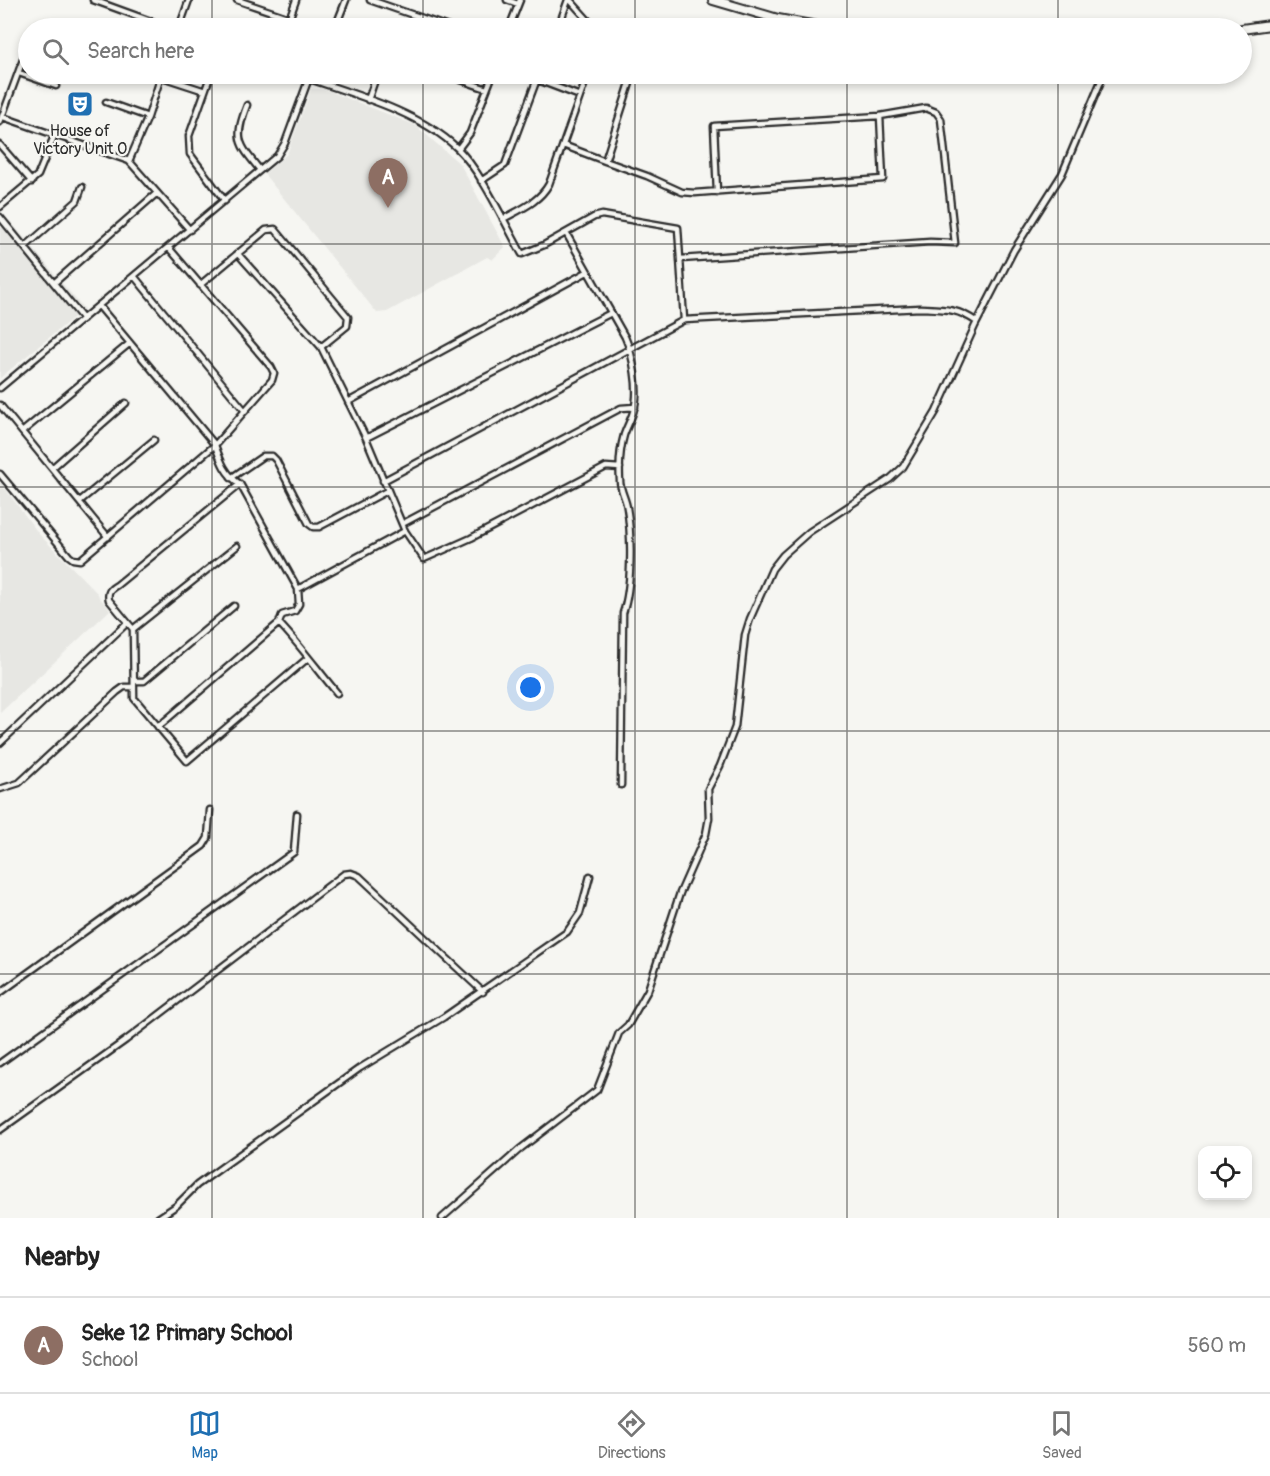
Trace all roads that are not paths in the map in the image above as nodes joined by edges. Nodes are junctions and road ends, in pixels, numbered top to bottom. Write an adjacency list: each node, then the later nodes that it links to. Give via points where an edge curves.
1 (93, 0): 11 (street)
2 (189, 0): 12 (street)
3 (237, 0): 13 (street)
4 (296, 0): 13 (street)
5 (346, 0): 14 (street)
6 (370, 0): 15 (street)
7 (507, 0): 10 (street)
8 (569, 0): 17 (street); 18 (street)
9 (713, 0): 19 (main road)
10 (519, 2): 16 (street)
11 (142, 18)
12 (183, 18)
13 (290, 18)
14 (339, 18)
15 (422, 18)
16 (513, 18)
17 (562, 18)
18 (586, 18)
19 (775, 18)
20 (1270, 25): 21 (main road)
21 (1252, 28)
22 (18, 76): 46 (street)
23 (50, 84): 37 (street)
24 (158, 84): 45 (street)
25 (184, 84): 39 (street)
26 (207, 84): 39 (street)
27 (307, 84): 53 (street, via 281,150)
28 (325, 84): 41 (street)
29 (374, 84): 41 (street)
30 (473, 84): 38 (street)
31 (489, 84): 38 (street)
32 (535, 84): 54 (street, via 505,165)
33 (550, 84): 40 (street)
34 (584, 84): 40 (street)
35 (630, 84): 52 (street)
36 (1100, 84): 77 (street, via 1062,174 1014,250)
37 (56, 86)
38 (487, 89): 50 (street, via 470,133)
39 (205, 91): 59 (street, via 189,136 190,154)
40 (580, 96): 49 (street)
41 (368, 100): 50 (street, via 415,119)
42 (106, 102): 45 (street)
43 (247, 105): 53 (street, via 239,129 241,145)
44 (880, 116): 57 (street, via 883,179); 57 (street, via 714,126); 68 (street, via 926,108 941,119 955,243)
45 (148, 117): 51 (street)
46 (2, 119): 47 (street)
47 (54, 134): 51 (street); 55 (street, via 41,170)
48 (0, 145): 55 (street)
49 (562, 145): 52 (street); 62 (street, via 543,194)
50 (458, 149): 54 (street)
51 (129, 161): 58 (street)
52 (605, 161): 57 (street, via 682,192)
53 (260, 171): 59 (street)
54 (481, 181): 62 (street)
55 (32, 182): 60 (street)
56 (82, 187): 65 (street, via 77,201)
57 (717, 192)
58 (157, 193): 63 (street); 71 (street)
59 (225, 201): 63 (street)
60 (0, 207)
61 (0, 218): 65 (street)
62 (503, 219): 64 (street, via 522,254)
63 (190, 230): 66 (street)
64 (566, 233): 68 (street, via 602,215 678,228); 69 (street)
65 (25, 247): 71 (street)
66 (169, 248): 70 (street); 72 (street)
67 (238, 254): 72 (street); 79 (street); 79 (street, via 266,230 277,231 348,317 347,326)
68 (681, 259): 76 (street)
69 (587, 272): 74 (street); 82 (street)
70 (134, 276): 73 (street); 86 (street)
71 (54, 283): 75 (street)
72 (200, 285): 86 (street, via 273,370 272,380)
73 (99, 306): 75 (street); 78 (street)
74 (610, 313): 80 (street); 88 (street)
75 (83, 319): 81 (street)
76 (684, 320): 77 (street, via 920,308 964,313); 80 (street)
77 (977, 322): 123 (street, via 936,412 903,467 890,480 808,532 772,569 745,635 735,727 708,789 706,834 676,903 648,990 619,1033 597,1090 520,1149)
78 (130, 342): 87 (street); 90 (street)
79 (321, 347): 82 (street)
80 (630, 349): 85 (street); 95 (street)
81 (0, 388)
82 (348, 402): 88 (street)
83 (126, 403): 91 (street)
84 (0, 405): 87 (street)
85 (635, 407): 92 (street, via 624,436); 99 (street, via 621,408)
86 (245, 411): 90 (street)
87 (22, 432): 91 (street)
88 (366, 438): 95 (street)
89 (154, 440): 98 (street)
90 (215, 445): 94 (street); 101 (street)
91 (52, 468): 98 (street)
92 (620, 468): 100 (street, via 606,466 424,559); 113 (street, via 630,555 628,600 623,614)
93 (0, 474): 101 (street, via 73,559 83,559)
94 (231, 478): 96 (street); 97 (street, via 263,456 272,456 313,527)
95 (383, 481): 97 (street)
96 (240, 484): 103 (street); 105 (street, via 111,588 109,600)
97 (387, 491): 99 (street)
98 (80, 501): 101 (street)
99 (402, 524): 100 (street)
100 (405, 531): 103 (street)
101 (108, 537)
102 (237, 546): 107 (street)
103 (298, 589): 106 (street, via 295,612 282,615)
104 (234, 606): 109 (street, via 144,681)
105 (127, 623): 107 (street); 112 (street)
106 (279, 623): 108 (street); 111 (street)
107 (132, 629): 109 (street)
108 (308, 658): 110 (street); 111 (street, via 187,761)
109 (134, 684): 111 (street, via 134,698); 114 (street, via 117,692 19,783)
110 (337, 693)
111 (158, 727)
112 (0, 743)
113 (621, 785)
114 (0, 789)
115 (210, 810): 119 (street, via 208,838 203,846)
116 (297, 814): 120 (street, via 294,852)
117 (590, 876): 118 (street, via 580,913 567,932)
118 (483, 992): 121 (street, via 359,876 344,874 126,1040); 122 (street, via 360,1068 197,1185)
119 (0, 993)
120 (0, 1063)
121 (0, 1130)
122 (158, 1218)
123 (442, 1218)

